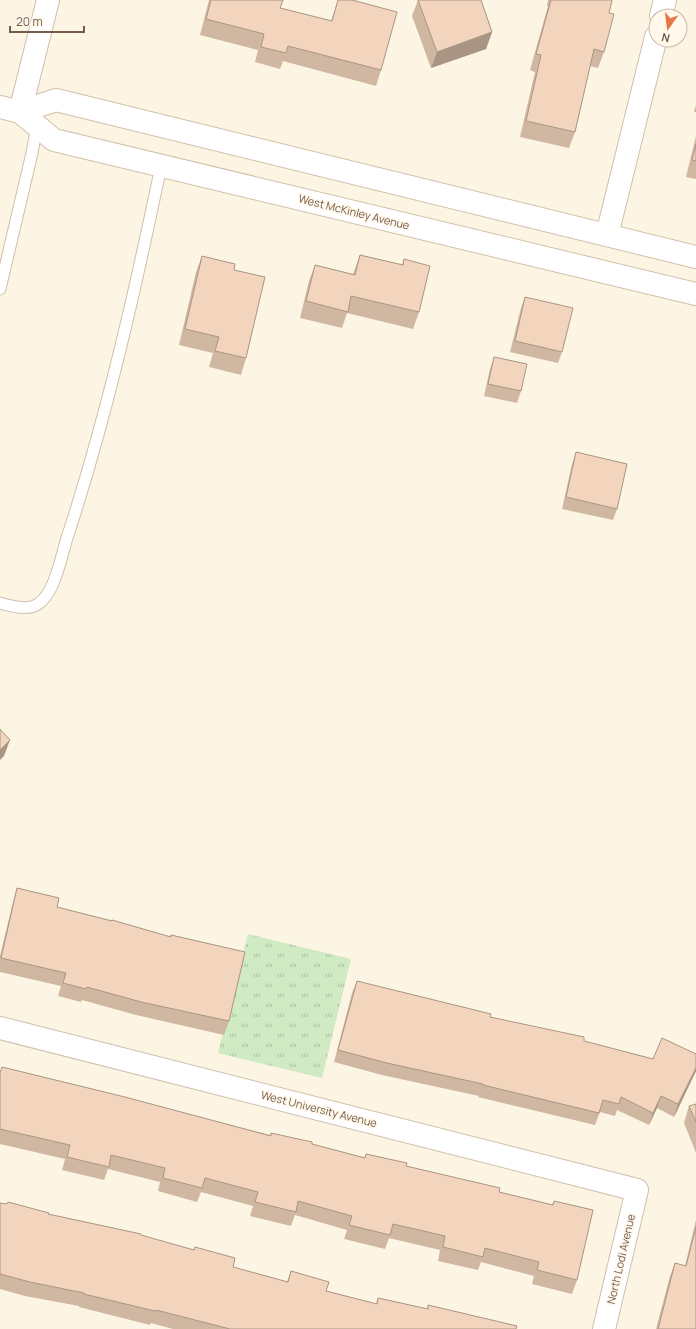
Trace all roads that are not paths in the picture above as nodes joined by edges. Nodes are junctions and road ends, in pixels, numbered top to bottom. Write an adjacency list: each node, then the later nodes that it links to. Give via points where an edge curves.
1 (48, 0): 3 (main road)
2 (653, 48): 6 (main road)
3 (10, 110): 4 (main road, West McKinley Avenue); 6 (main road, via 56,100)
4 (37, 126): 5 (main road, West McKinley Avenue, via 54,140); 8 (lane)
5 (161, 166): 9 (main road, West McKinley Avenue); 10 (lane, via 110,392 81,495 50,590 38,604 27,608)
6 (607, 235): 7 (main road)
7 (696, 257)
8 (0, 289)
9 (696, 294)
10 (0, 603)
11 (0, 1028): 12 (main road, West University Avenue)
12 (637, 1190): 13 (main road, North Lodi Avenue)
13 (604, 1329)

